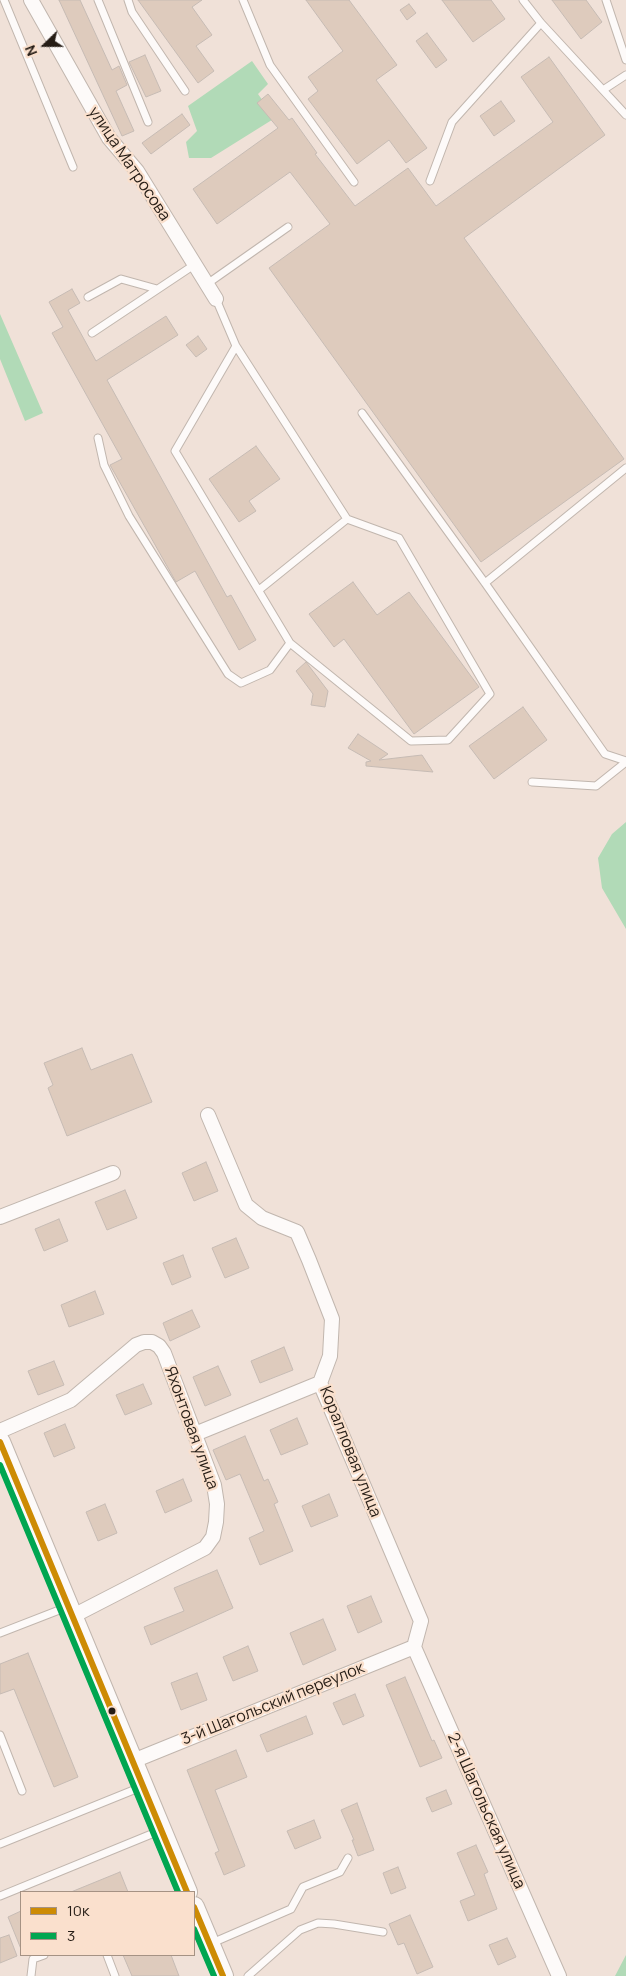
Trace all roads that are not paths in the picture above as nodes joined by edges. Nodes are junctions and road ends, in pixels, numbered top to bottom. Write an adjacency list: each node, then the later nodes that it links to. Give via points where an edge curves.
1 (4, 0): 15 (lane)
2 (31, 0): 19 (street, улица Матросова, via 109,138 137,171)
3 (98, 0): 14 (lane)
4 (128, 0): 12 (lane, via 132,12)
5 (243, 0): 17 (lane, via 270,65)
6 (523, 0): 8 (lane)
7 (606, 0): 9 (lane)
8 (541, 23): 11 (lane); 16 (lane, via 452,122)
9 (626, 60)
10 (626, 75): 11 (lane)
11 (603, 90): 13 (lane)
12 (185, 91)
13 (626, 115)
14 (148, 122)
15 (73, 167)
16 (430, 181)
17 (354, 182)
18 (288, 227): 20 (lane)
19 (194, 265): 20 (street, улица Матросова); 21 (lane)
20 (206, 284): 23 (street, улица Матросова)
21 (157, 290): 22 (lane, via 121,279); 24 (lane)
22 (88, 297)
23 (216, 299): 25 (lane)
24 (92, 333)
25 (236, 346): 29 (lane); 31 (lane, via 175,451)
26 (362, 413): 30 (lane)
27 (98, 438): 32 (lane, via 104,465 129,516 228,674 241,683 270,670)
28 (626, 468): 30 (lane)
29 (347, 519): 31 (lane); 32 (lane, via 398,538 490,694 448,740 411,741)
30 (485, 584): 33 (lane, via 605,754)
31 (259, 590): 32 (lane)
32 (290, 643)
33 (626, 761): 34 (lane, via 596,786)
34 (532, 782)
35 (208, 1115): 38 (street, Коралловая улица, via 246,1205 262,1218 297,1232 309,1260 332,1319 330,1356)
36 (113, 1173): 37 (street)
37 (0, 1217)
38 (320, 1383): 40 (street); 44 (street, Коралловая улица, via 421,1621)
39 (0, 1431): 40 (street, Яхонтовая улица, via 71,1400 136,1345 152,1342 164,1353)
40 (195, 1434): 42 (street, Яхонтовая улица, via 214,1485 217,1504 213,1537 205,1548)
41 (0, 1442): 42 (main road)
42 (70, 1611): 43 (lane); 46 (main road)
43 (0, 1633)
44 (414, 1647): 46 (street, 3-й Шагольский переулок); 63 (street, 2-я Шагольская улица)
45 (0, 1735): 48 (lane)
46 (133, 1761): 47 (main road)
47 (143, 1786): 49 (main road); 50 (lane)
48 (22, 1791)
49 (162, 1830): 52 (main road); 53 (lane)
50 (0, 1844)
51 (348, 1858): 56 (lane, via 340,1872 303,1887 291,1909)
52 (188, 1891)
53 (0, 1896)
54 (195, 1909): 56 (main road)
55 (383, 1932): 62 (lane, via 318,1923 300,1930)
56 (209, 1944): 61 (main road)
57 (41, 1956): 59 (lane, via 33,1959)
58 (107, 1956): 60 (lane)
59 (31, 1976)
60 (115, 1976)
61 (222, 1976)
62 (248, 1976)
63 (559, 1976)

